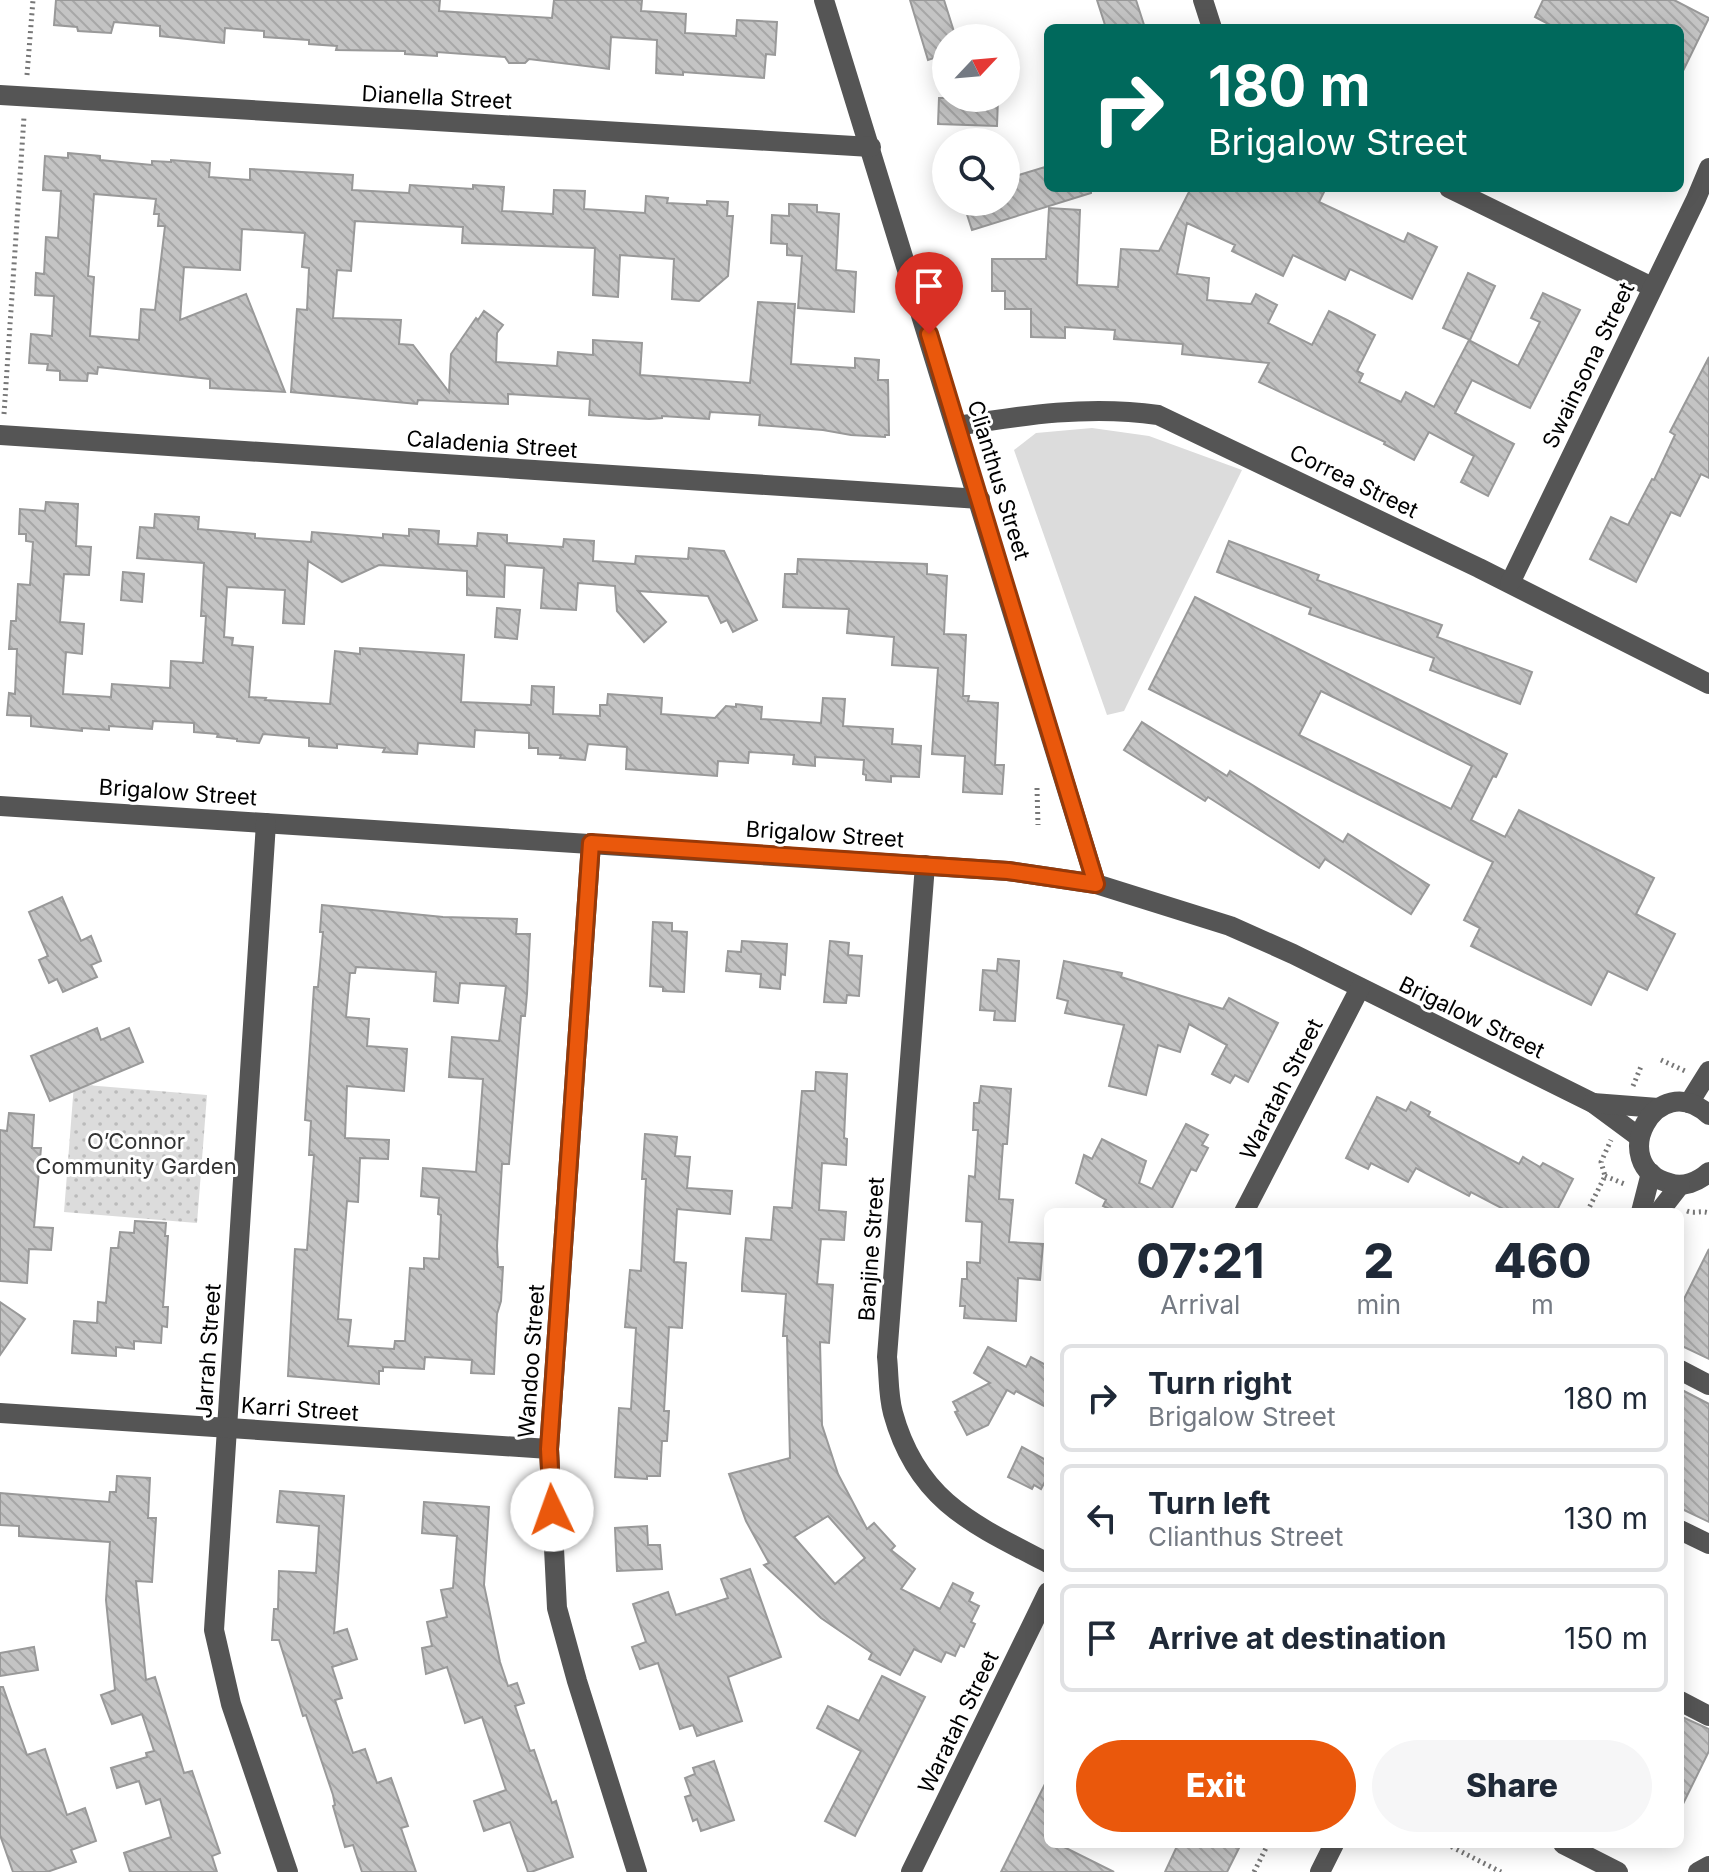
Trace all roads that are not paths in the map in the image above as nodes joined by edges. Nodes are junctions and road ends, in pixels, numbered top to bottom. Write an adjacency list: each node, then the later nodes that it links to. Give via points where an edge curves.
1 (824, 0): 5 (street, Clianthus Street)
2 (1203, 0): 3 (street)
3 (1211, 24)
4 (0, 95): 5 (street, Dianella Street)
5 (871, 147): 9 (street, Clianthus Street)
6 (1709, 168): 8 (street, Swainsona Street)
7 (1457, 192): 8 (street)
8 (1652, 287): 12 (street, Swainsona Street)
9 (957, 426): 11 (street, Clianthus Street); 12 (street, Correa Street, via 1081,410 1158,415)
10 (0, 435): 11 (street, Caladenia Street)
11 (980, 499): 18 (street, Clianthus Street)
12 (1510, 583): 13 (street, Correa Street)
13 (1709, 684)
14 (2, 804): 15 (street, Brigalow Street)
15 (266, 823): 16 (street, Brigalow Street); 35 (street, Jarrah Street)
16 (591, 843): 17 (street, Brigalow Street); 36 (street, Wandoo Street)
17 (925, 865): 18 (street, Brigalow Street); 39 (street, Banjine Street, via 887,1357 892,1410 920,1475 943,1499 974,1525)
18 (1096, 884): 19 (street, Brigalow Street, via 1230,926)
19 (1360, 988): 21 (street, Brigalow Street); 29 (street, Waratah Street)
20 (1709, 1071): 22 (street)
21 (1593, 1103): 23 (street, Brigalow Street); 25 (street, Brigalow Street)
22 (1689, 1103): 23 (street, Brigalow Street); 24 (street)
23 (1658, 1108): 25 (street)
24 (1709, 1115)
25 (1639, 1137): 26 (street, via 1643,1163)
26 (1651, 1173): 28 (street); 30 (street)
27 (1708, 1175): 28 (street)
28 (1680, 1185): 31 (street)
29 (1246, 1208)
30 (1642, 1208)
31 (1662, 1208)
32 (1684, 1372): 33 (street)
33 (1709, 1385)
34 (0, 1413): 35 (street, Karri Street)
35 (227, 1428): 36 (street, Karri Street); 46 (street, Jarrah Street, via 214,1630 231,1704)
36 (549, 1449): 47 (street, Wandoo Street, via 557,1608)
37 (1684, 1532): 38 (street)
38 (1709, 1544)
39 (1044, 1561)
40 (1044, 1600): 48 (street, Waratah Street)
41 (1684, 1703): 42 (street)
42 (1709, 1716)
43 (1332, 1848): 49 (street)
44 (1571, 1848): 50 (street)
45 (1709, 1866): 51 (street)
46 (288, 1872)
47 (637, 1872)
48 (911, 1872)
49 (1320, 1872)
50 (1618, 1872)
51 (1698, 1872)

